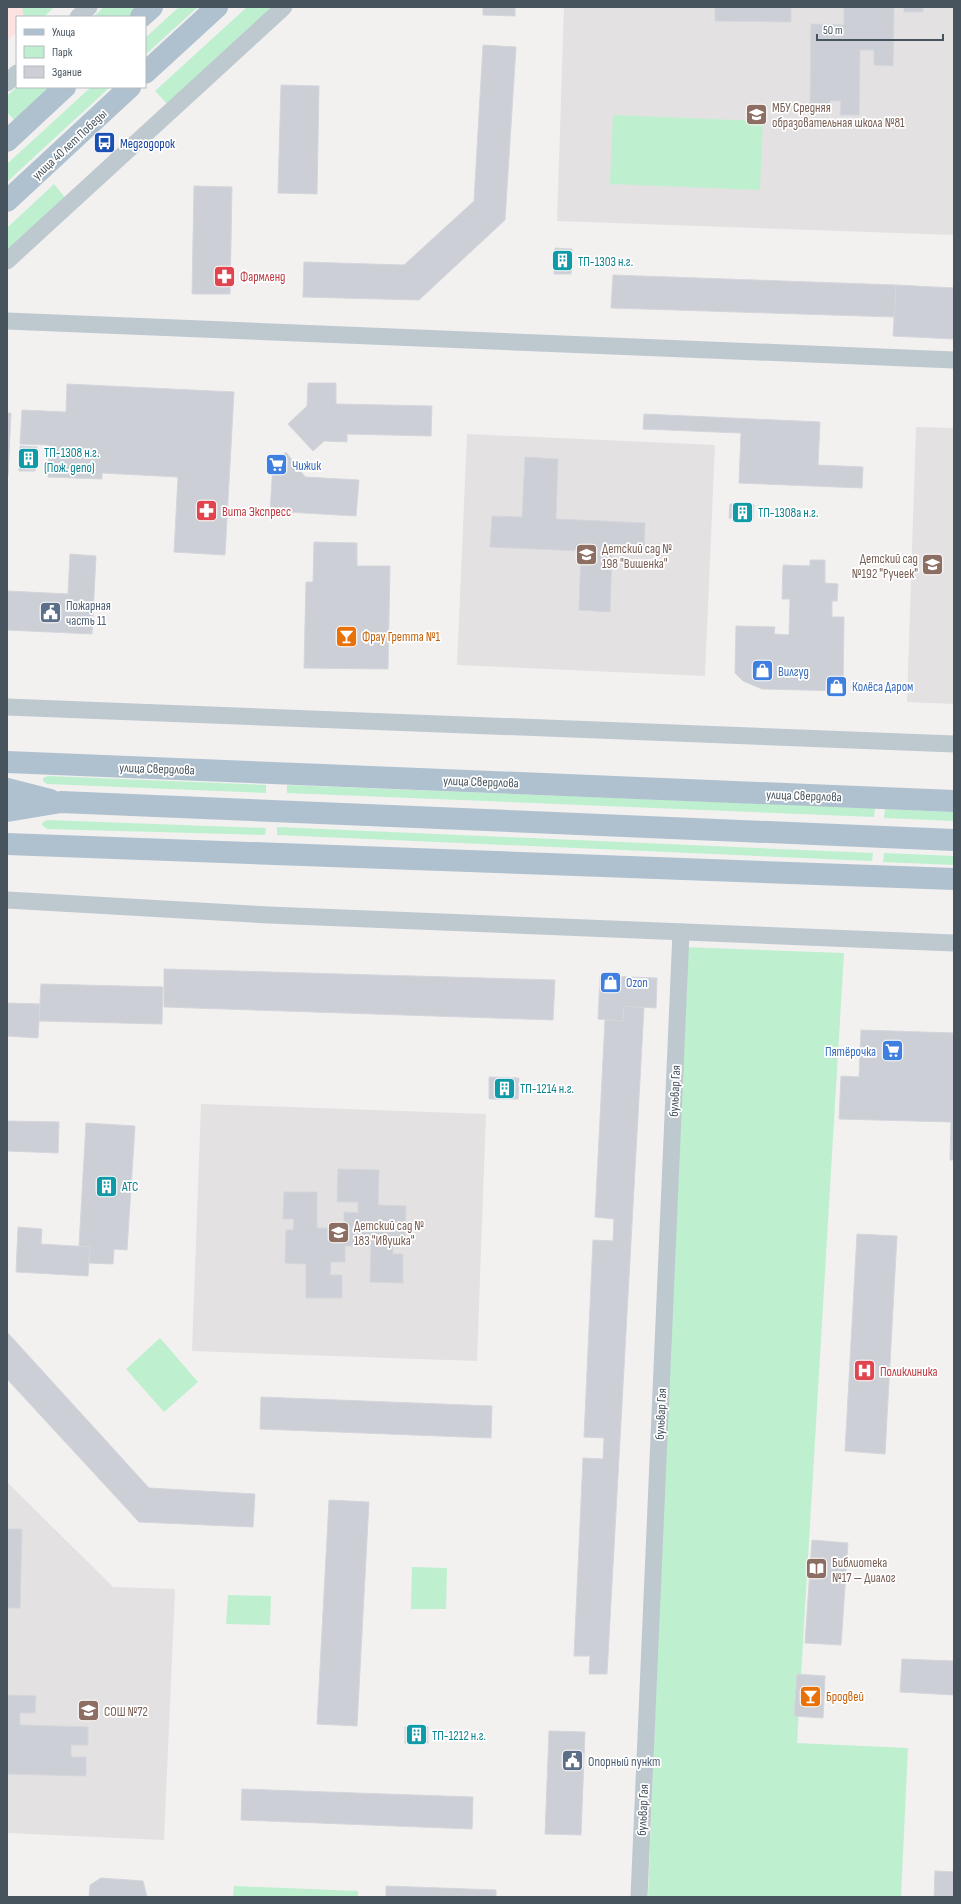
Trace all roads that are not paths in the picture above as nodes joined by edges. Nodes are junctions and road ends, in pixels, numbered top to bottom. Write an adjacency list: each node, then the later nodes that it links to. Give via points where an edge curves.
1 (89, 7): 5 (street)
2 (152, 7): 6 (main road)
3 (217, 7): 7 (main road)
4 (284, 7): 14 (street)
5 (79, 16)
6 (142, 16)
7 (146, 73)
8 (16, 74): 9 (street)
9 (7, 82)
10 (64, 88): 12 (main road)
11 (129, 88): 13 (main road, улица 40 лет Победы)
12 (7, 141)
13 (7, 201)
14 (7, 261)
15 (7, 321): 16 (street)
16 (954, 360)
17 (7, 707): 18 (street)
18 (954, 744)
19 (7, 762): 21 (main road, улица Свердлова)
20 (7, 789): 22 (main road)
21 (954, 801)
22 (61, 802): 23 (main road); 24 (main road)
23 (7, 811)
24 (954, 840)
25 (7, 844): 26 (main road)
26 (954, 879)
27 (7, 900): 28 (street, via 269,915)
28 (681, 932): 29 (street); 30 (street, бульвар Гая)
29 (954, 943)
30 (639, 1897)

